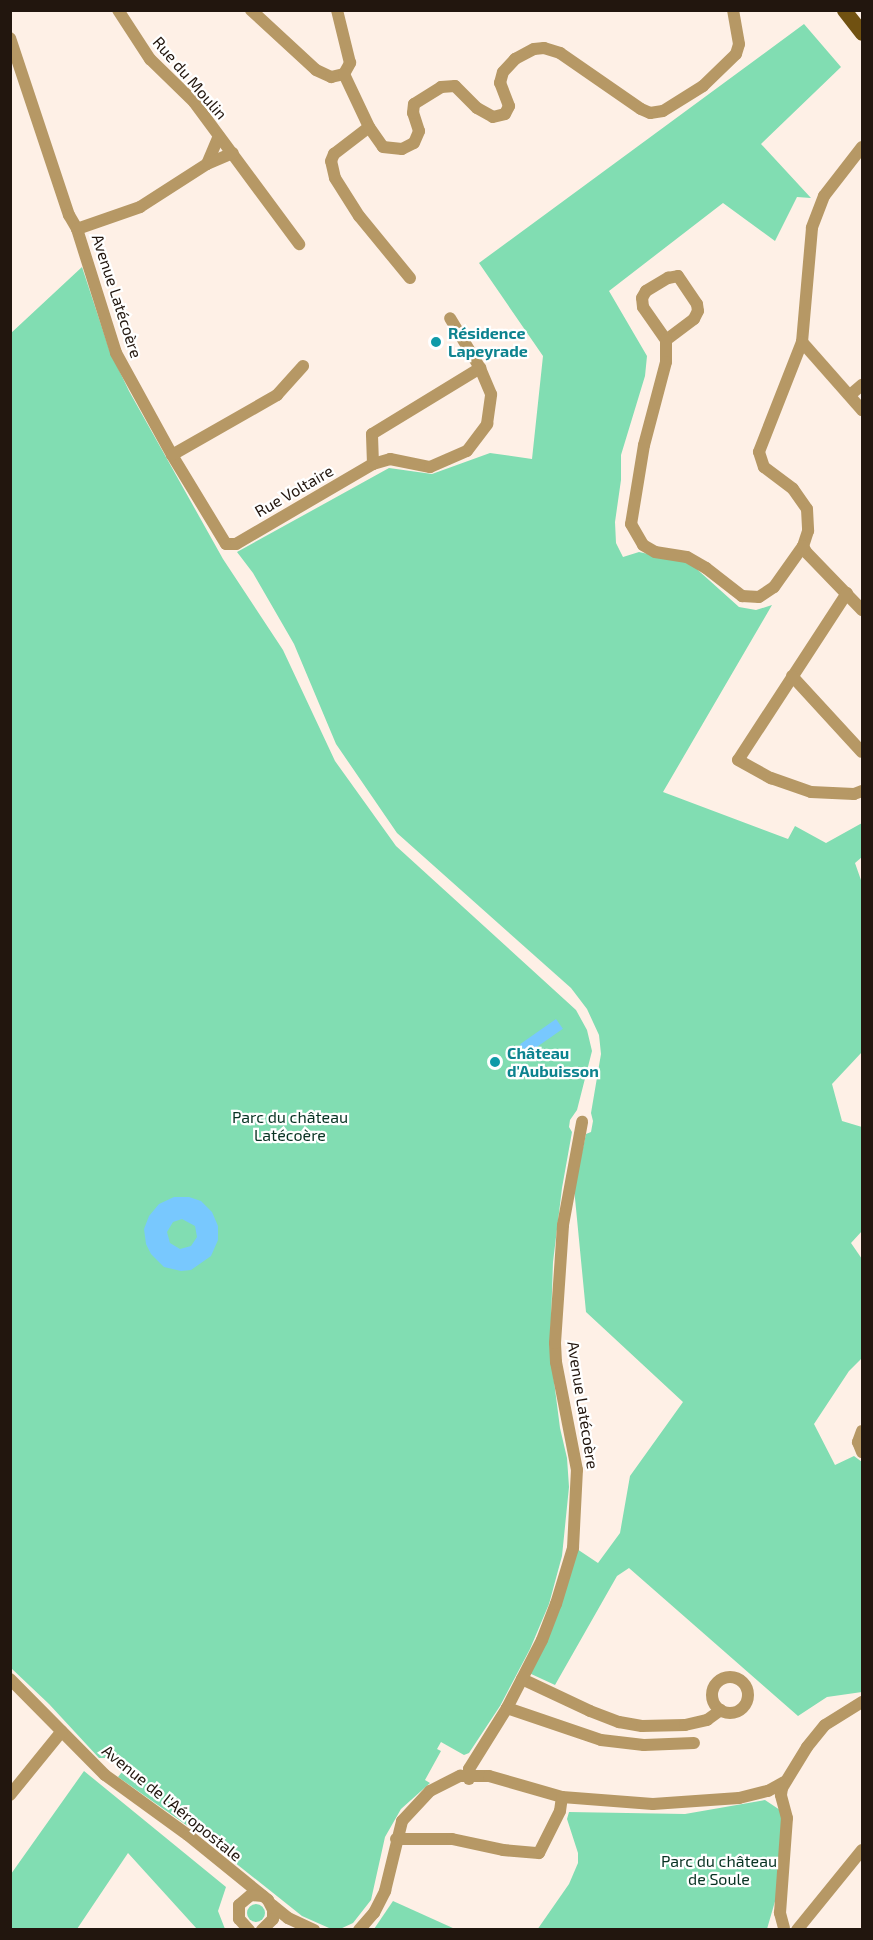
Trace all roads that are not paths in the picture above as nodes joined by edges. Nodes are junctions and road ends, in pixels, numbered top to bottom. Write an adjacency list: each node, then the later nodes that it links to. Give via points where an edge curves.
1 (118, 10): 10 (street, Rue du Moulin, via 150,59 194,102)
2 (251, 10): 8 (street, via 322,74)
3 (337, 10): 8 (street, via 349,56)
4 (733, 10): 9 (street, via 739,44 736,54 703,86 663,111 640,110 560,53 544,48 515,59 503,72 500,83 508,106 506,114 493,117 477,108 455,86 441,87 414,104 419,131 414,143 402,149 383,147)
5 (844, 10): 6 (main road)
6 (861, 28)
7 (10, 38): 14 (street, Avenue Latécoère)
8 (344, 74): 9 (street)
9 (369, 127): 16 (street, via 334,154 331,162 335,178 359,216)
10 (219, 136): 12 (street, Rue du Moulin); 13 (street, Rue du Moulin)
11 (862, 147): 19 (street, via 824,195 812,228)
12 (233, 153): 13 (street); 15 (street, Rue du Moulin)
13 (207, 164): 14 (street, via 140,207)
14 (77, 229): 25 (street, Avenue Latécoère, via 116,353)
15 (299, 244)
16 (410, 278)
17 (450, 318): 21 (street, Rue Voltaire)
18 (666, 340): 18 (street, via 643,307 642,298 653,287 678,276 698,311 694,319); 28 (street, via 666,362 644,445 631,525 643,545 655,552 687,557 742,596 759,597 774,587)
19 (802, 342): 23 (street); 28 (street, via 759,452 764,467 793,489 807,509)
20 (303, 366): 25 (street, via 277,395)
21 (480, 368): 26 (street, via 372,434); 26 (street, Rue Voltaire, via 491,394 487,424 467,451 430,467 390,459)
22 (862, 385): 23 (street)
23 (850, 395): 24 (street)
24 (862, 410)
25 (172, 455): 27 (street, Avenue Latécoère, via 223,541)
26 (373, 464): 27 (street, Rue Voltaire)
27 (230, 546)
28 (804, 546): 29 (street)
29 (847, 593): 30 (street); 31 (street)
30 (862, 610)
31 (792, 676): 32 (street); 33 (street, via 738,760 771,778 811,792)
32 (862, 752)
33 (862, 791)
34 (582, 1122): 38 (street, Avenue Latécoère, via 563,1225 555,1343 577,1470 575,1529 556,1604)
35 (862, 1431): 36 (street, via 858,1442)
36 (862, 1452)
37 (10, 1679): 42 (street, Avenue de l'Aéropostale)
38 (522, 1679): 40 (street, Avenue Latécoère); 41 (street, via 619,1722 642,1726 685,1725 707,1720)
39 (862, 1702): 45 (street, via 825,1725)
40 (507, 1708): 43 (street, via 601,1740 644,1745); 44 (street, Avenue Latécoère, via 469,1769)
41 (720, 1710)
42 (62, 1731): 46 (street); 50 (street, Avenue de l'Aéropostale, via 105,1775)
43 (694, 1743)
44 (469, 1777): 47 (street, via 489,1776); 48 (street, via 446,1782 417,1801 402,1821)
45 (784, 1782): 47 (street, via 758,1794 683,1803); 57 (street, via 781,1795 787,1823 780,1913)
46 (10, 1795)
47 (562, 1797): 48 (street, via 560,1811 539,1853 452,1839)
48 (396, 1839): 56 (street, via 385,1891 374,1913)
49 (862, 1850): 57 (street, via 833,1887)
50 (237, 1877): 51 (street, Avenue de l'Aéropostale); 52 (street, Avenue de l'Aéropostale)
51 (267, 1901): 52 (street, via 251,1895); 54 (street, via 273,1919); 55 (street, Avenue de l'Aéropostale, via 288,1918)
52 (239, 1905): 53 (street, Avenue de l'Aéropostale, via 237,1914)
53 (244, 1928)
54 (262, 1929)
55 (314, 1929)
56 (359, 1929)
57 (788, 1929)

